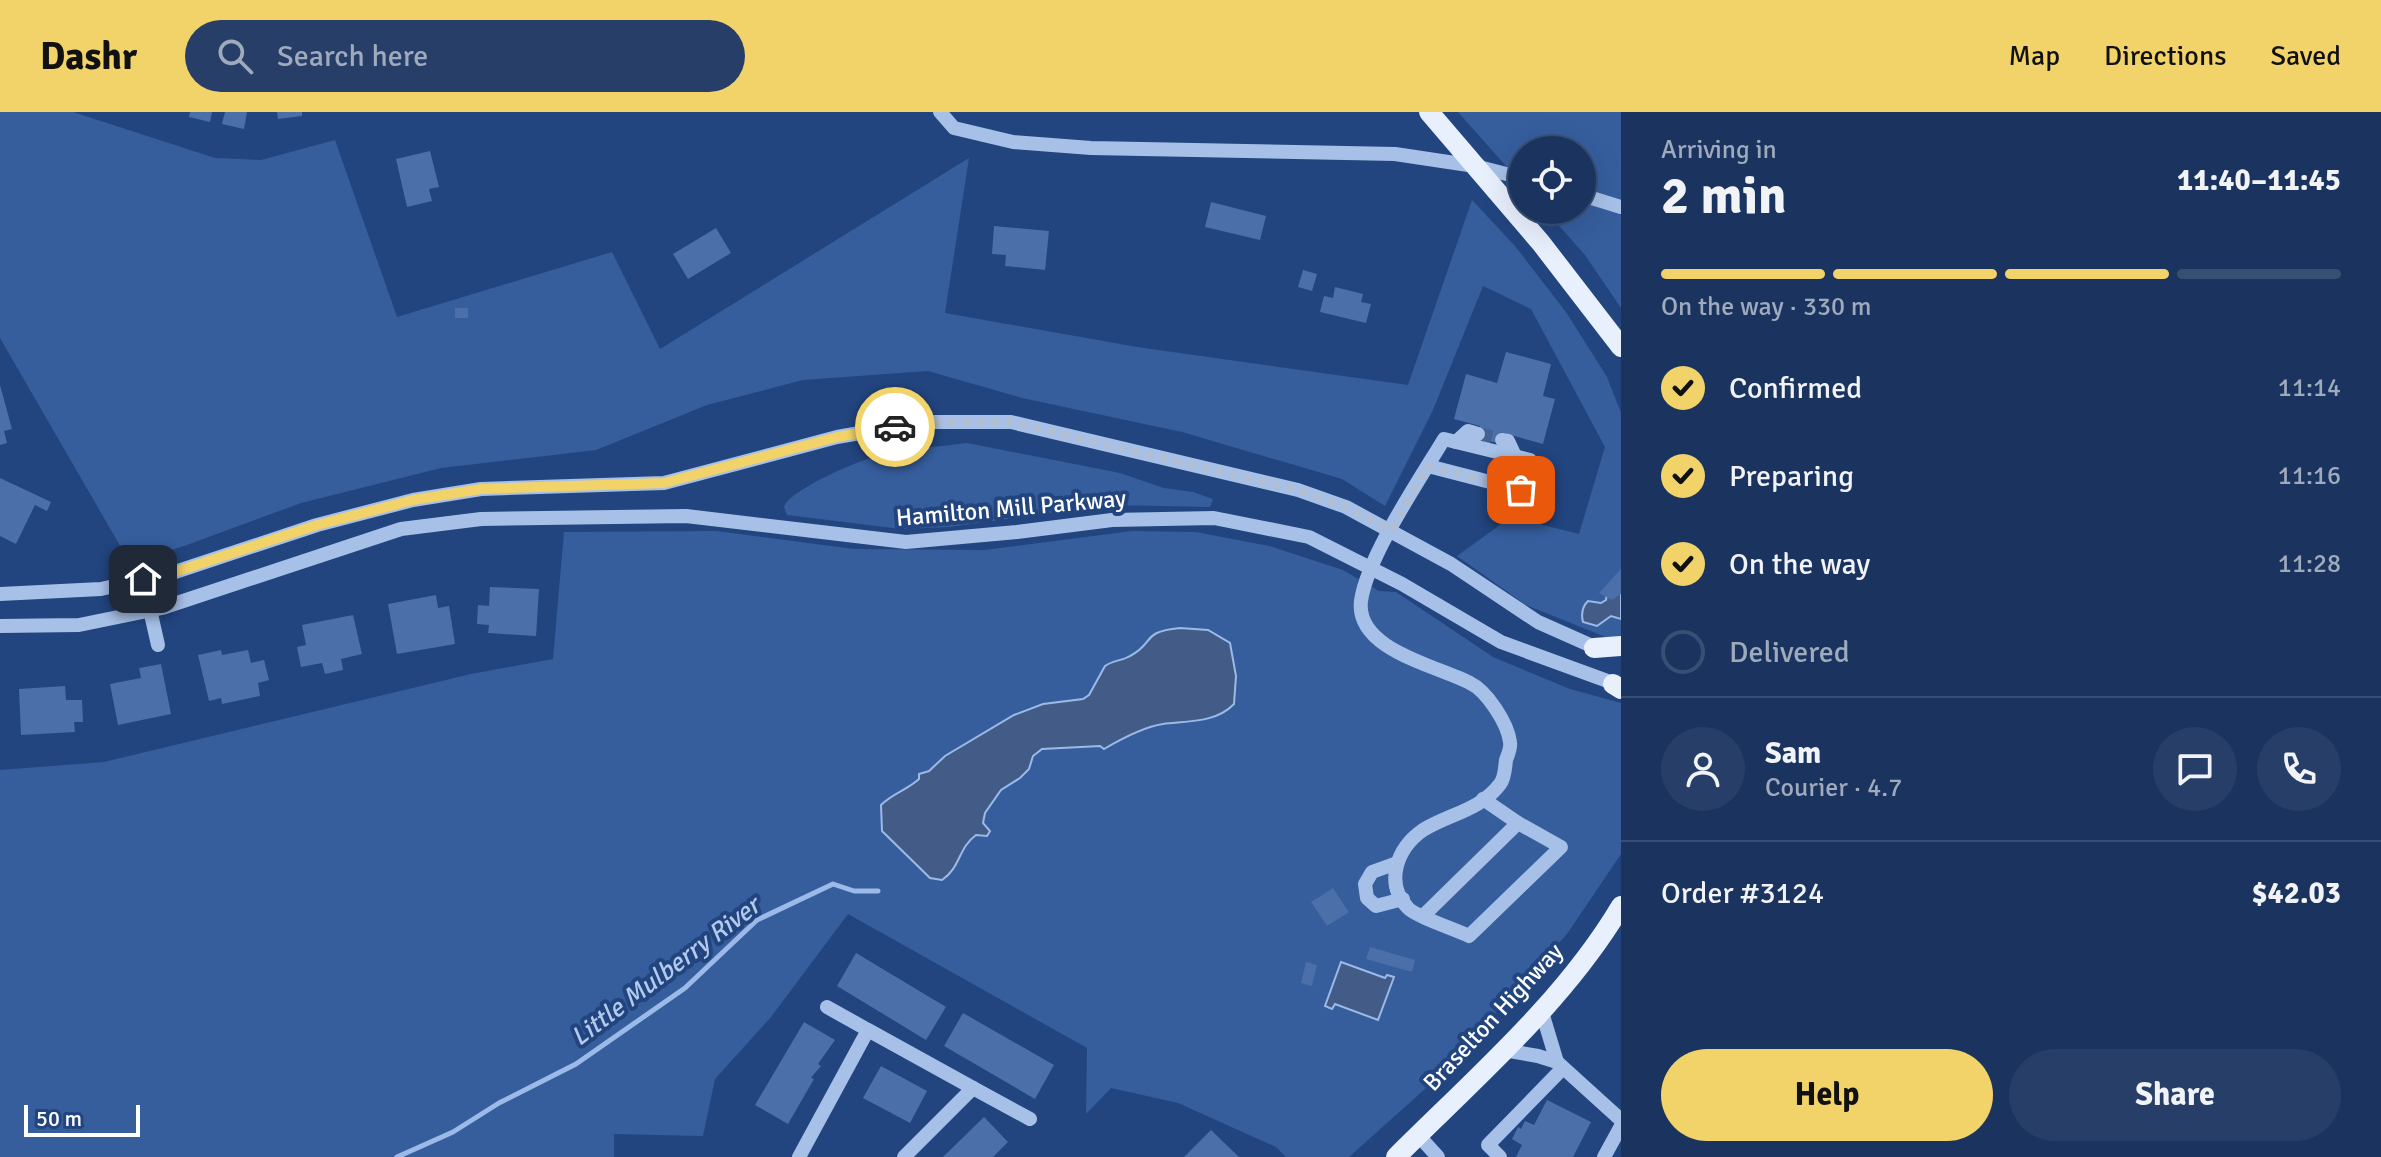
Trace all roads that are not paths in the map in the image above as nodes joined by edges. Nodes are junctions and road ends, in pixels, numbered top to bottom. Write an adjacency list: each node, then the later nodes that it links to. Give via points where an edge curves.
1 (940, 112): 3 (street, via 954,128 1013,142 1395,154)
2 (1429, 112): 3 (main road)
3 (1475, 166): 4 (street); 7 (main road)
4 (1508, 174)
5 (1596, 199): 6 (street)
6 (1621, 207)
7 (1621, 347)
8 (1478, 434): 10 (street, via 1468,431)
9 (1502, 440): 11 (street, via 1508,441)
10 (1456, 442): 11 (street); 12 (street, via 1444,439)
11 (1515, 456): 12 (street, via 1530,460 1521,490)
12 (1428, 466): 13 (street)
13 (1391, 531): 14 (street); 15 (street, Hamilton Mill Parkway, via 1298,490 1011,422 923,422 837,437 664,483 481,489 413,500); 21 (street, Hamilton Mill Parkway, via 1538,622)
14 (1371, 569): 17 (street, Hamilton Mill Parkway, via 1309,537 1214,518 1112,520 906,542 686,516 481,519 401,529); 23 (street, Hamilton Mill Parkway, via 1501,642); 24 (street, via 1360,604 1368,631 1402,656 1474,684 1498,711 1510,743 1502,782)
15 (143, 579): 16 (street, Hamilton Mill Parkway, via 101,589); 17 (street)
16 (0, 594)
17 (150, 610): 18 (street, Hamilton Mill Parkway, via 79,625); 19 (street)
18 (0, 626)
19 (158, 645)
20 (1621, 646): 21 (main road)
21 (1594, 648): 22 (street, Hamilton Mill Parkway)
22 (1621, 655)
23 (1618, 686)
24 (1483, 799): 25 (street); 26 (street, via 1422,831)
25 (1518, 823): 29 (street); 29 (street, via 1561,847 1469,936)
26 (1397, 863): 27 (street, via 1395,884); 27 (street, via 1372,872 1365,884 1367,898 1376,906)
27 (1403, 899): 29 (street, via 1408,910)
28 (1618, 915): 31 (main road, Braselton Highway)
29 (1423, 916)
30 (827, 1007): 32 (street)
31 (1541, 1009): 33 (main road, Braselton Highway); 34 (street)
32 (868, 1030): 35 (street); 39 (street)
33 (1504, 1050): 34 (street); 38 (main road, Braselton Highway)
34 (1560, 1065): 37 (street); 43 (street, via 1488,1145)
35 (973, 1088): 36 (street); 40 (street)
36 (1030, 1119)
37 (1621, 1123): 44 (street)
38 (1418, 1135): 41 (main road, Braselton Highway); 42 (street)
39 (799, 1157)
40 (904, 1157)
41 (1396, 1157)
42 (1438, 1157)
43 (1500, 1157)
44 (1604, 1157)

